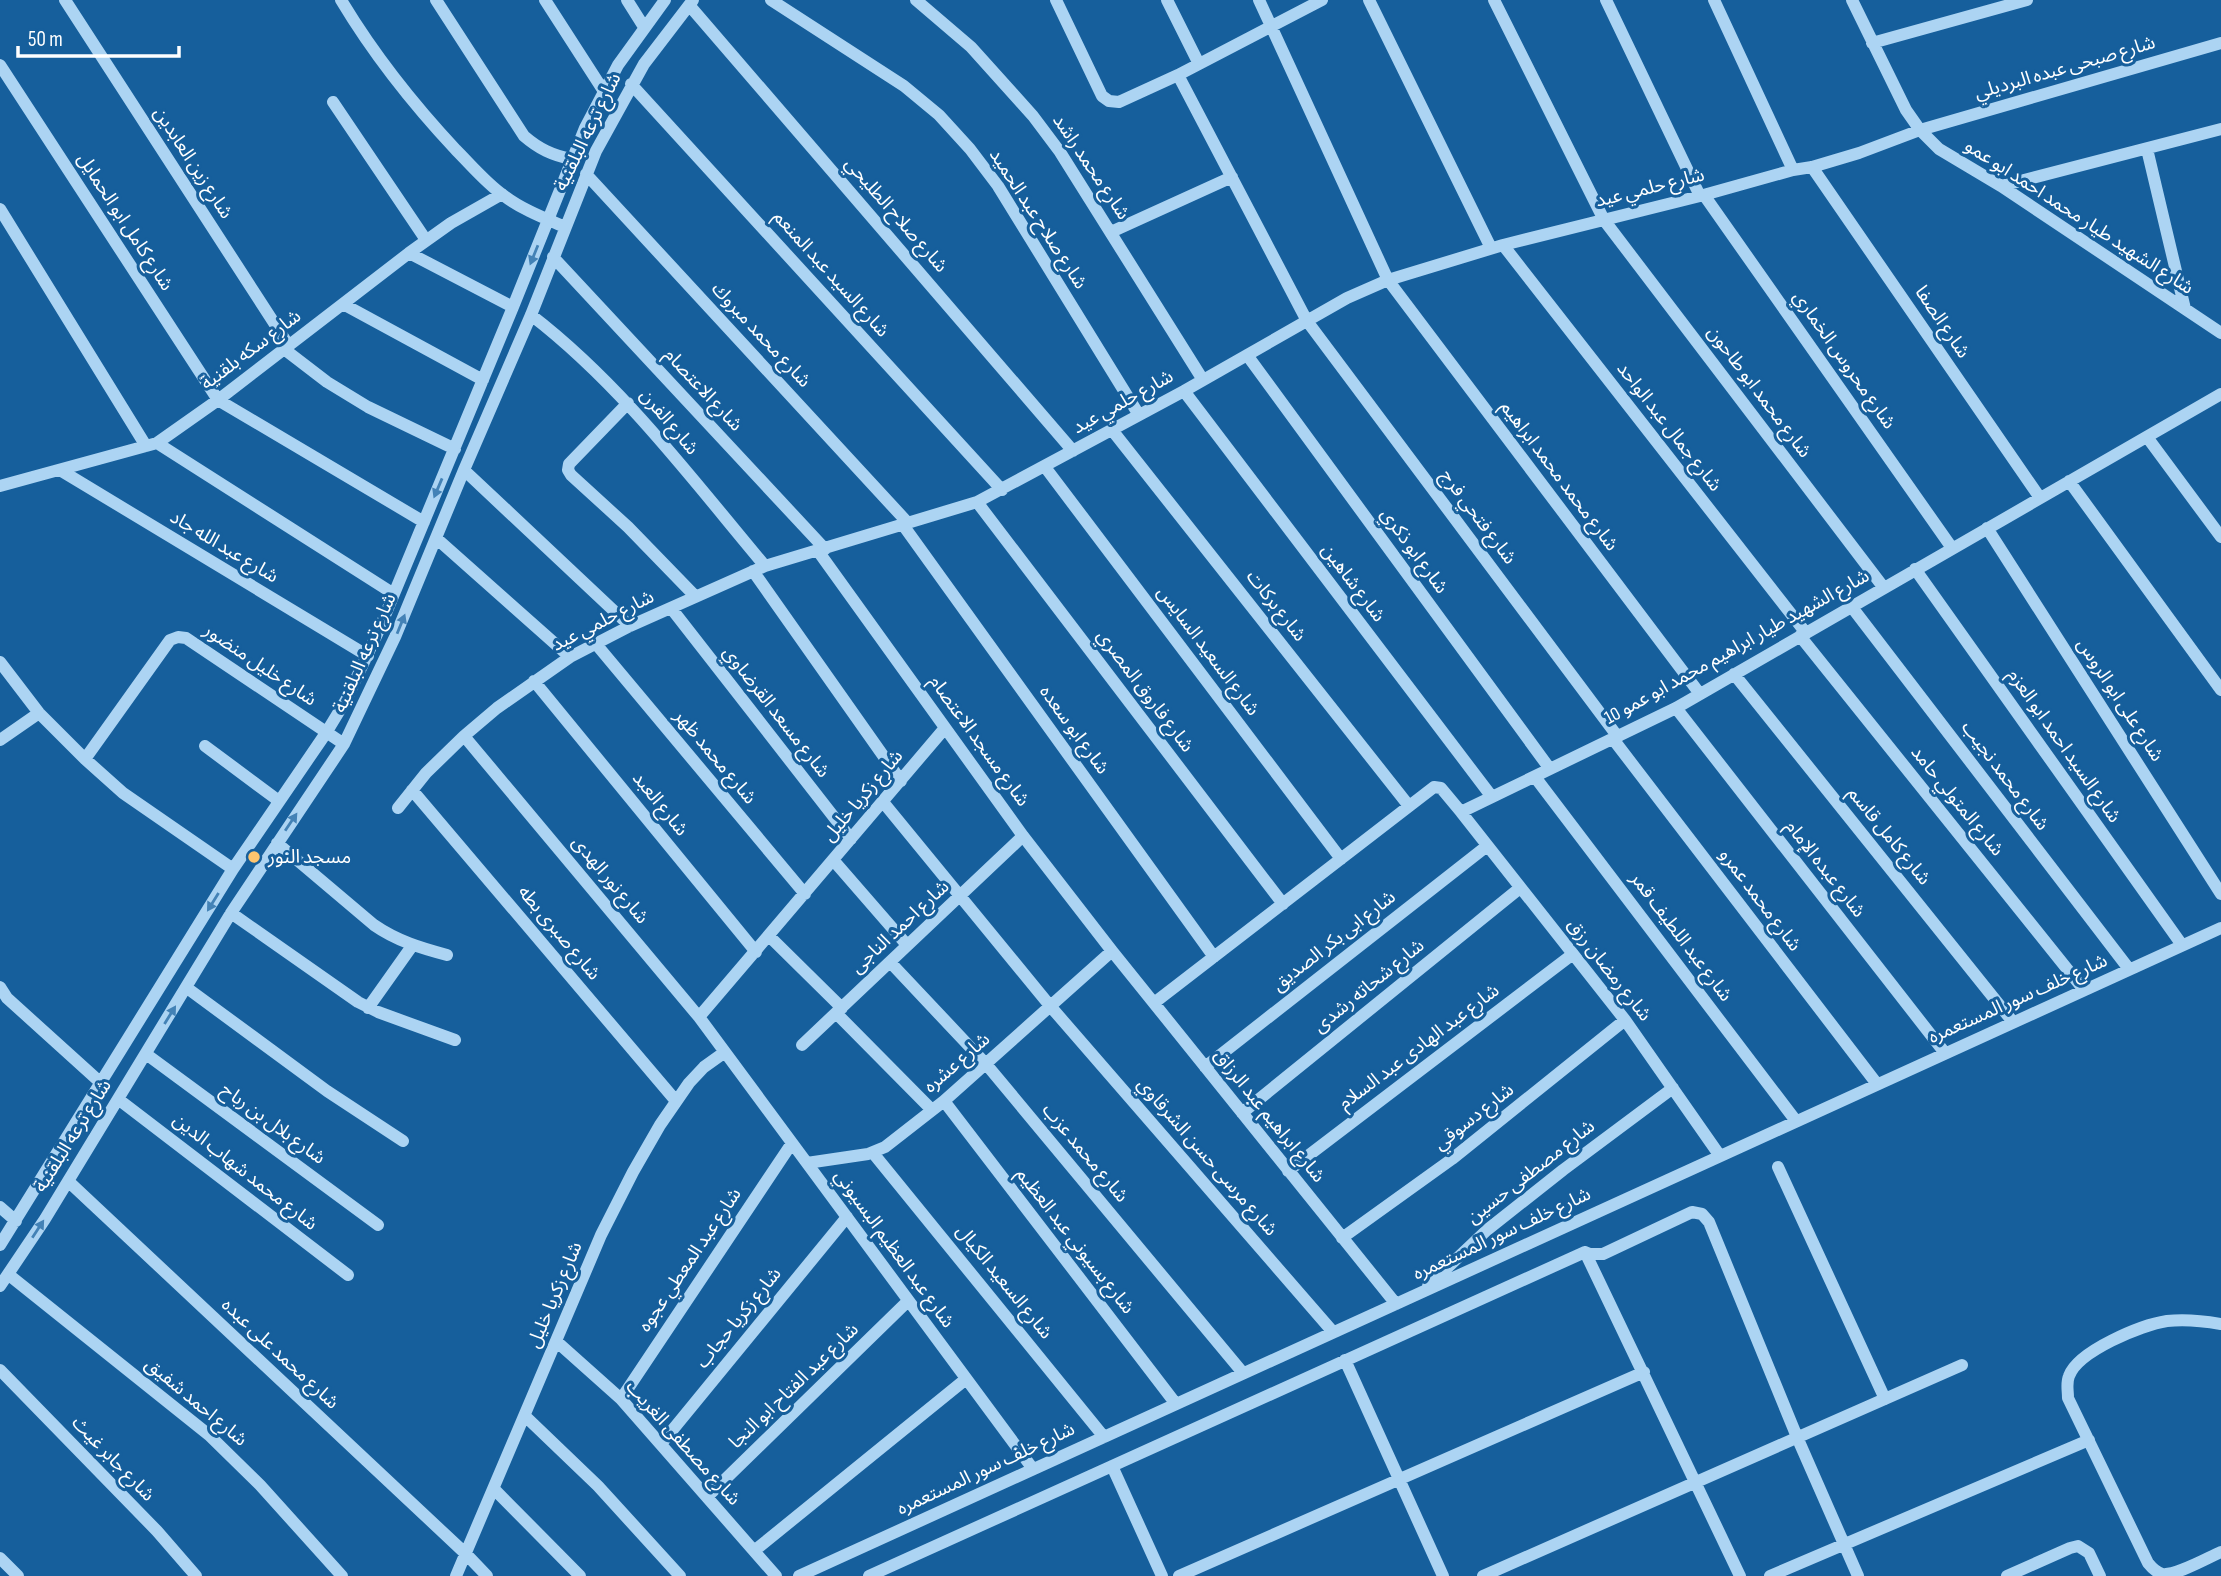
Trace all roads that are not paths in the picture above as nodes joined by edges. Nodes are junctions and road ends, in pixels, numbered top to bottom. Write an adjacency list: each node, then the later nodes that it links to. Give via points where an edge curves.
1 (65, 0): 57 (street, شارع زين العابدين)
2 (341, 0): 39 (street, via 401,88)
3 (436, 0): 33 (street, via 524,136 554,156)
4 (545, 0): 28 (street)
5 (627, 0): 21 (street)
6 (665, 0): 21 (street, شارع ترعه البلقنية)
7 (771, 0): 65 (street, شارع صلاح عبد الحميد, via 904,86 970,149 998,186)
8 (916, 0): 45 (street, شارع محمد راشد, via 971,47 1018,98 1060,152)
9 (1056, 0): 26 (street, via 1095,84 1109,101 1127,100)
10 (1167, 0): 24 (street)
11 (1259, 0): 20 (street, شارع محمد محمد ابراهيم)
12 (1322, 0): 20 (street)
13 (1369, 0): 47 (street, شارع جمال عبد الواحد)
14 (1494, 0): 43 (street, شارع محمد ابو طاحون)
15 (1606, 0): 40 (street, شارع محروس الخماري)
16 (1714, 0): 35 (street)
17 (1852, 0): 22 (street, شارع الشهيد طيار محمد احمد ابو عمو)
18 (2027, 0): 22 (street)
19 (691, 2): 27 (street, شارع ترعه البلقنية); 70 (street, شارع صلاح الطليحي)
20 (1271, 26): 24 (street); 50 (street, شارع محمد محمد ابراهيم)
21 (644, 27): 28 (street, شارع ترعه البلقنية)
22 (1872, 43): 31 (street, شارع الشهيد طيار محمد احمد ابو عمو)
23 (2221, 43): 31 (street, شارع صبحى عبده البرديلي)
24 (1199, 64): 26 (street)
25 (0, 65): 63 (street, شارع كامل ابو الحمايل)
26 (1178, 75): 37 (street, شارع فتحي فرج)
27 (631, 84): 36 (street, شارع ترعه البلقنية); 76 (street, شارع السيد عبد المنعم)
28 (603, 90): 33 (street, شارع ترعه البلقنية)
29 (333, 102): 46 (street)
30 (2221, 129): 32 (street)
31 (1920, 130): 34 (street, شارع حلمي عيد); 38 (street, شارع الشهيد طيار محمد احمد ابو عمو, via 1939,149)
32 (2147, 149): 38 (street); 53 (street)
33 (571, 159): 42 (street, شارع ترعه البلقنية)
34 (1812, 167): 35 (street, شارع حلمي عيد); 77 (street, شارع الصفا)
35 (1793, 170): 40 (street, شارع حلمي عيد)
36 (586, 174): 44 (street, شارع ترعه البلقنية); 81 (street, شارع محمد مبروك)
37 (1232, 177): 45 (street); 55 (street, شارع فتحي فرج)
38 (2001, 187): 53 (street, شارع الشهيد طيار محمد احمد ابو عمو)
39 (502, 194): 42 (street); 46 (street, شارع سكه بلقنية)
40 (1702, 195): 43 (street, شارع حلمي عيد); 85 (street, شارع محروس الخماري)
41 (0, 209): 68 (street)
42 (548, 220): 44 (street); 52 (street, شارع ترعه البلقنية, one-way to 52)
43 (1604, 220): 47 (street, شارع حلمي عيد); 90 (street, شارع محمد ابو طاحون)
44 (565, 227): 49 (street, شارع ترعه البلقنية)
45 (1111, 232): 60 (street, شارع محمد راشد)
46 (426, 240): 48 (street, شارع سكه بلقنية)
47 (1497, 247): 50 (street, شارع حلمي عيد); 96 (street, شارع جمال عبد الواحد)
48 (409, 253): 51 (street, شارع سكه بلقنية); 52 (street)
49 (553, 257): 54 (street, شارع ترعه البلقنية); 86 (street, شارع الاعتصام)
50 (1388, 281): 55 (street, شارع حلمي عيد); 104 (street, شارع محمد محمد ابراهيم)
51 (343, 304): 57 (street, شارع سكه بلقنية); 59 (street)
52 (513, 307): 59 (street, شارع ترعه البلقنية)
53 (2185, 309): 56 (street, شارع الشهيد طيار محمد احمد ابو عمو)
54 (531, 315): 64 (street, شارع الفرن, via 566,342); 73 (street, شارع ترعه البلقنية)
55 (1307, 321): 58 (street, شارع حلمي عيد); 110 (street, شارع فتحي فرج)
56 (2221, 333)
57 (286, 348): 63 (street, شارع سكه بلقنية); 69 (street, شارع زين العابدين, via 327,382 368,407)
58 (1247, 355): 60 (street, شارع حلمي عيد); 115 (street, شارع ابو ذكري)
59 (483, 380): 69 (street, شارع ترعه البلقنية)
60 (1203, 380): 61 (street, شارع حلمي عيد)
61 (1184, 391): 65 (street, شارع حلمي عيد); 119 (street, شارع شاهين)
62 (2221, 394): 67 (street, شارع الشهيد طيار ابراهيم محمد ابو عمو 10)
63 (218, 400): 68 (street, شارع سكه بلقنية); 79 (street)
64 (628, 403): 87 (street, شارع الفرن); 92 (street, via 568,470)
65 (1139, 415): 66 (street, شارع حلمي عيد)
66 (1112, 430): 70 (street, شارع حلمي عيد); 122 (street, شارع بركات)
67 (2147, 437): 74 (street, شارع الشهيد طيار ابراهيم محمد ابو عمو 10); 80 (street)
68 (151, 445): 72 (street, شارع سكه بلقنية); 91 (street)
69 (455, 449): 79 (street, شارع ترعه البلقنية, one-way to 79)
70 (1073, 451): 71 (street, شارع حلمي عيد)
71 (1045, 467): 76 (street, شارع حلمي عيد); 129 (street, شارع السعيد السايس)
72 (60, 470): 75 (street, شارع سكه بلقنية); 98 (street, شارع عبد الله جاد)
73 (464, 470): 84 (street, شارع ترعه البلقنية); 95 (street)
74 (2069, 481): 77 (street, شارع الشهيد طيار ابراهيم محمد ابو عمو 10); 103 (street)
75 (0, 486)
76 (1002, 490): 78 (street, شارع حلمي عيد)
77 (2040, 498): 82 (street, شارع الشهيد طيار ابراهيم محمد ابو عمو 10)
78 (977, 502): 81 (street, شارع حلمي عيد); 136 (street, شارع فاروق المصري)
79 (424, 522): 91 (street, شارع ترعه البلقنية)
80 (2216, 522): 83 (street)
81 (905, 524): 86 (street, شارع حلمي عيد); 147 (street, شارع ابو سعده)
82 (1987, 528): 85 (street, شارع الشهيد طيار ابراهيم محمد ابو عمو 10); 134 (street, شارع على ابو الروس)
83 (2221, 537)
84 (436, 538): 99 (street); 112 (street, شارع ترعه البلقنية, one-way to 84)
85 (1952, 548): 88 (street, شارع الشهيد طيار ابراهيم محمد ابو عمو 10)
86 (821, 550): 87 (street, شارع حلمي عيد); 107 (street, شارع مسجد الاعتصام)
87 (765, 566): 89 (street, شارع حلمي عيد)
88 (1915, 569): 90 (street, شارع الشهيد طيار ابراهيم محمد ابو عمو 10); 140 (street, شارع السيد احمد ابو العزم)
89 (753, 571): 92 (street, شارع حلمي عيد); 117 (street)
90 (1884, 588): 93 (street, شارع الشهيد طيار ابراهيم محمد ابو عمو 10)
91 (394, 594): 98 (street, شارع ترعه البلقنية)
92 (695, 596): 94 (street, شارع حلمي عيد)
93 (1851, 606): 96 (street, شارع الشهيد طيار ابراهيم محمد ابو عمو 10); 149 (street, شارع محمد نجيب)
94 (671, 608): 95 (street, شارع حلمي عيد); 126 (street, شارع مسعد القرضاوي)
95 (630, 626): 97 (street, شارع حلمي عيد)
96 (1802, 634): 101 (street, شارع الشهيد طيار ابراهيم محمد ابو عمو 10); 152 (street, شارع المتولي حامد)
97 (596, 644): 99 (street, شارع حلمي عيد); 133 (street, شارع محمد ظهر)
98 (368, 656): 108 (street, شارع ترعه البلقنية)
99 (570, 657): 102 (street, شارع حلمي عيد)
100 (0, 662): 106 (street)
101 (1734, 674): 104 (street, شارع الشهيد طيار ابراهيم محمد ابو عمو 10); 159 (street, شارع كامل قاسم)
102 (534, 681): 109 (street, شارع حلمي عيد); 144 (street, شارع العبد)
103 (2221, 690)
104 (1700, 694): 105 (street, شارع الشهيد طيار ابراهيم محمد ابو عمو 10)
105 (1676, 708): 110 (street, شارع الشهيد طيار ابراهيم محمد ابو عمو 10); 163 (street, شارع عبده الإمام)
106 (39, 713): 111 (street); 114 (street)
107 (945, 728): 117 (street, شارع زكريا خليل); 125 (street, شارع مسجد الاعتصام)
108 (326, 733): 112 (street, شارع خليل منضور); 114 (street, شارع خليل منضور, via 186,638 178,637 170,640); 120 (street, شارع ترعه البلقنية)
109 (464, 736): 118 (street, شارع حلمي عيد); 157 (street, شارع نور الهدى)
110 (1615, 738): 115 (street, شارع الشهيد طيار ابراهيم محمد ابو عمو 10); 168 (street, شارع محمد عمرو)
111 (0, 740)
112 (344, 744): 127 (street, شارع ترعه البلقنية, one-way to 112)
113 (205, 746): 120 (street)
114 (85, 759): 131 (street, via 123,793)
115 (1550, 769): 116 (street, شارع الشهيد طيار ابراهيم محمد ابو عمو 10)
116 (1535, 776): 119 (street, شارع الشهيد طيار ابراهيم محمد ابو عمو 10); 175 (street, شارع عبد اللطيف قمر)
117 (901, 781): 121 (street, شارع زكريا خليل)
118 (412, 790): 123 (street, شارع حلمي عيد); 171 (street, شارع صبرى بطه)
119 (1492, 797): 124 (street, شارع الشهيد طيار ابراهيم محمد ابو عمو 10)
120 (279, 801): 131 (street, شارع ترعه البلقنية)
121 (883, 802): 126 (street, شارع زكريا خليل); 135 (street, شارع مرسى حسن الشرقاوي)
122 (1409, 806): 124 (street, via 1438,787); 129 (street)
123 (398, 808)
124 (1461, 812): 128 (street, شارع رمضان رزق)
125 (1023, 836): 135 (street, شارع احمد الناجى); 143 (street, شارع مسجد الاعتصام)
126 (851, 839): 130 (street, شارع زكريا خليل)
127 (277, 843): 137 (street, شارع ترعه البلقنية); 141 (street, via 374,925)
128 (1487, 846): 132 (street, شارع رمضان رزق); 166 (street, شارع ابى بكر الصديق)
129 (1341, 859): 136 (street)
130 (834, 860): 133 (street, شارع زكريا خليل); 142 (street)
131 (233, 869): 167 (street, شارع ترعه البلقنية, one-way to 167)
132 (1520, 888): 145 (street, شارع رمضان رزق); 174 (street, شارع شحاته رشدى)
133 (805, 894): 139 (street, شارع زكريا خليل)
134 (2221, 894)
135 (960, 896): 142 (street, شارع احمد الناجى); 154 (street, شارع مرسى حسن الشرقاوي)
136 (1283, 904): 147 (street)
137 (231, 913): 151 (street, شارع ترعه البلقنية); 155 (street)
138 (2221, 928): 140 (street, شارع خلف سور المستعمره)
139 (769, 936): 144 (street, شارع زكريا خليل); 156 (street)
140 (2182, 945): 149 (street, شارع خلف سور المستعمره)
141 (412, 946): 146 (street); 155 (street)
142 (908, 946): 148 (street, شارع احمد الناجى)
143 (1112, 951): 153 (street, شارع ابراهيم عبد الرزاق); 154 (street, شارع عشره)
144 (756, 952): 157 (street, شارع زكريا خليل)
145 (1573, 954): 158 (street, شارع رمضان رزق); 182 (street, شارع عبد الهادى عبد السلام)
146 (447, 955)
147 (1214, 957): 153 (street)
148 (890, 962): 156 (street, شارع احمد الناجى); 165 (street, شارع محمد عزب)
149 (2129, 970): 152 (street, شارع خلف سور المستعمره)
150 (0, 988): 167 (street)
151 (187, 988): 164 (street, شارع ترعه البلقنية, one-way to 151); 176 (street)
152 (2084, 990): 159 (street, شارع خلف سور المستعمره)
153 (1154, 1003): 166 (street, شارع ابراهيم عبد الرزاق)
154 (1051, 1007): 165 (street, شارع عشره); 198 (street, شارع مرسى حسن الشرقاوي)
155 (368, 1008): 160 (street)
156 (839, 1011): 161 (street, شارع احمد الناجى); 173 (street)
157 (699, 1017): 162 (street, شارع نور الهدى)
158 (1625, 1020): 169 (street, شارع رمضان رزق); 188 (street, شارع دسوقي, via 1452,1159)
159 (2013, 1022): 163 (street, شارع خلف سور المستعمره)
160 (455, 1040)
161 (802, 1045)
162 (725, 1052): 171 (street, شارع زكريا خليل, via 704,1068); 177 (street, شارع عبد العظيم البسيوني)
163 (1945, 1053): 168 (street, شارع خلف سور المستعمره)
164 (146, 1054): 170 (street, شارع ترعه البلقنية); 187 (street, شارع بلال بن رباح)
165 (986, 1064): 172 (street, شارع عشره); 204 (street, شارع محمد عزب)
166 (1205, 1067): 174 (street, شارع ابراهيم عبد الرزاق)
167 (101, 1083): 186 (street, شارع ترعه البلقنية)
168 (1877, 1084): 175 (street, شارع خلف سور المستعمره)
169 (1673, 1088): 179 (street, شارع رمضان رزق); 194 (street, شارع مصطفى حسين, via 1487,1230)
170 (118, 1099): 183 (street, شارع ترعه البلقنية); 192 (street, شارع محمد شهاب الدين)
171 (676, 1101): 199 (street, شارع زكريا خليل, via 617,1203)
172 (944, 1101): 173 (street, شارع عشره); 208 (street, شارع بسيوني عبد العظيم)
173 (932, 1110): 178 (street, شارع عشره)
174 (1242, 1113): 182 (street, شارع ابراهيم عبد الرزاق)
175 (1796, 1121): 179 (street, شارع خلف سور المستعمره)
176 (403, 1141)
177 (792, 1143): 180 (street, شارع عبد العظيم البسيوني); 206 (street, شارع عبد المعطي عجوه)
178 (873, 1153): 180 (street, شارع عشره); 210 (street, شارع السعيد الكيال)
179 (1720, 1156): 194 (street, شارع خلف سور المستعمره)
180 (807, 1163): 185 (street, شارع عبد العظيم البسيوني)
181 (1778, 1167): 207 (street)
182 (1288, 1171): 188 (street, شارع ابراهيم عبد الرزاق)
183 (68, 1181): 191 (street, شارع ترعه البلقنية, one-way to 183); 223 (street, شارع محمد على عبده)
184 (0, 1207): 186 (street)
185 (847, 1217): 195 (street, شارع عبد العظيم البسيوني); 213 (street, شارع زكريا حجاب)
186 (16, 1221): 189 (street, شارع ترعه البلقنية)
187 (378, 1224)
188 (1342, 1238): 196 (street, شارع ابراهيم عبد الرزاق)
189 (0, 1245)
190 (1584, 1252): 200 (street); 203 (street); 211 (street, via 1603,1254 1692,1212 1702,1214)
191 (9, 1275): 193 (street, شارع ترعه البلقنية); 228 (street, شارع احمد شفيق, via 218,1443)
192 (348, 1275)
193 (0, 1286)
194 (1420, 1293): 196 (street, شارع خلف سور المستعمره)
195 (908, 1301): 205 (street, شارع عبد العظيم البسيوني); 219 (street, شارع عبد الفتاح ابو النجا)
196 (1396, 1304): 198 (street, شارع خلف سور المستعمره)
197 (2221, 1324): 212 (street, via 2170,1321 2147,1325 2077,1364 2070,1374 2068,1398)
198 (1333, 1332): 204 (street, شارع خلف سور المستعمره)
199 (556, 1341): 206 (street, شارع مصطفى الغريب); 209 (street, شارع زكريا خليل)
200 (1345, 1360): 214 (street); 216 (street)
201 (1962, 1365): 207 (street)
202 (0, 1370): 227 (street, شارع جابر غيث)
203 (1643, 1372): 216 (street); 217 (street)
204 (1243, 1373): 208 (street, شارع خلف سور المستعمره)
205 (966, 1379): 215 (street, شارع عبد العظيم البسيوني); 221 (street)
206 (621, 1399): 213 (street, شارع مصطفى الغريب)
207 (1885, 1399): 211 (street)
208 (1176, 1404): 210 (street, شارع خلف سور المستعمره)
209 (524, 1416): 218 (street, شارع زكريا خليل); 232 (street, via 598,1486)
210 (1104, 1437): 215 (street, شارع خلف سور المستعمره)
211 (1797, 1437): 217 (street); 220 (street)
212 (2089, 1440): 220 (street); 222 (street, via 2155,1570 2173,1574)
213 (661, 1444): 219 (street, شارع مصطفى الغريب)
214 (1112, 1466): 225 (street); 235 (street)
215 (1033, 1469): 234 (street, شارع خلف سور المستعمره)
216 (1399, 1480): 236 (street); 237 (street)
217 (1696, 1482): 238 (street); 239 (street)
218 (494, 1489): 223 (street, شارع زكريا خليل); 231 (street)
219 (707, 1497): 221 (street, شارع مصطفى الغريب)
220 (1846, 1545): 240 (street); 241 (street)
221 (754, 1551): 233 (street, شارع مصطفى الغريب)
222 (2221, 1552)
223 (466, 1554): 229 (street, شارع زكريا خليل); 230 (street, شارع محمد على عبده)
224 (0, 1558): 226 (street)
225 (874, 1575)
226 (18, 1576)
227 (196, 1576)
228 (342, 1576)
229 (456, 1576)
230 (486, 1576)
231 (580, 1576)
232 (680, 1576)
233 (776, 1576)
234 (799, 1576)
235 (1162, 1576)
236 (1179, 1576)
237 (1443, 1576)
238 (1483, 1576)
239 (1740, 1576)
240 (1770, 1576)
241 (1858, 1576)
242 (2007, 1576): 243 (street, via 2078,1546 2089,1553)
243 (2100, 1576)

